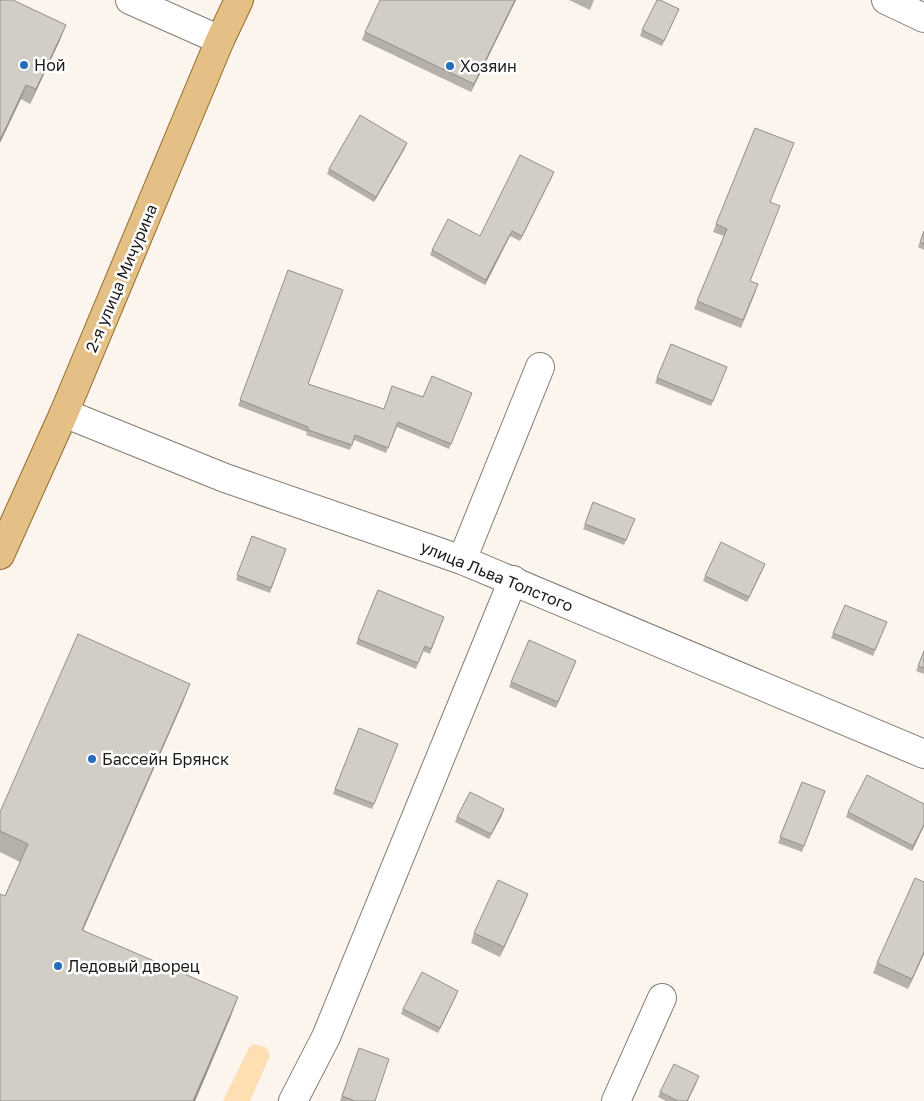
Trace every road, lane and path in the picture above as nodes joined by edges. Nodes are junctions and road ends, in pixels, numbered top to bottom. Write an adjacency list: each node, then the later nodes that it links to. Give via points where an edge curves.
1 (130, 0): 5 (street)
2 (238, 0): 5 (main road, 2-я улица Мичурина)
3 (886, 0): 4 (street)
4 (924, 18)
5 (220, 40): 7 (main road, 2-я улица Мичурина)
6 (540, 366): 9 (street)
7 (64, 413): 8 (main road, 2-я улица Мичурина); 9 (street, улица Льва Толстого, via 225,478)
8 (0, 555)
9 (462, 560): 10 (street, улица Льва Толстого)
10 (513, 580): 11 (street, улица Льва Толстого); 13 (street, via 326,1037)
11 (924, 754)
12 (662, 998): 14 (street)
13 (293, 1101)
14 (616, 1101)

